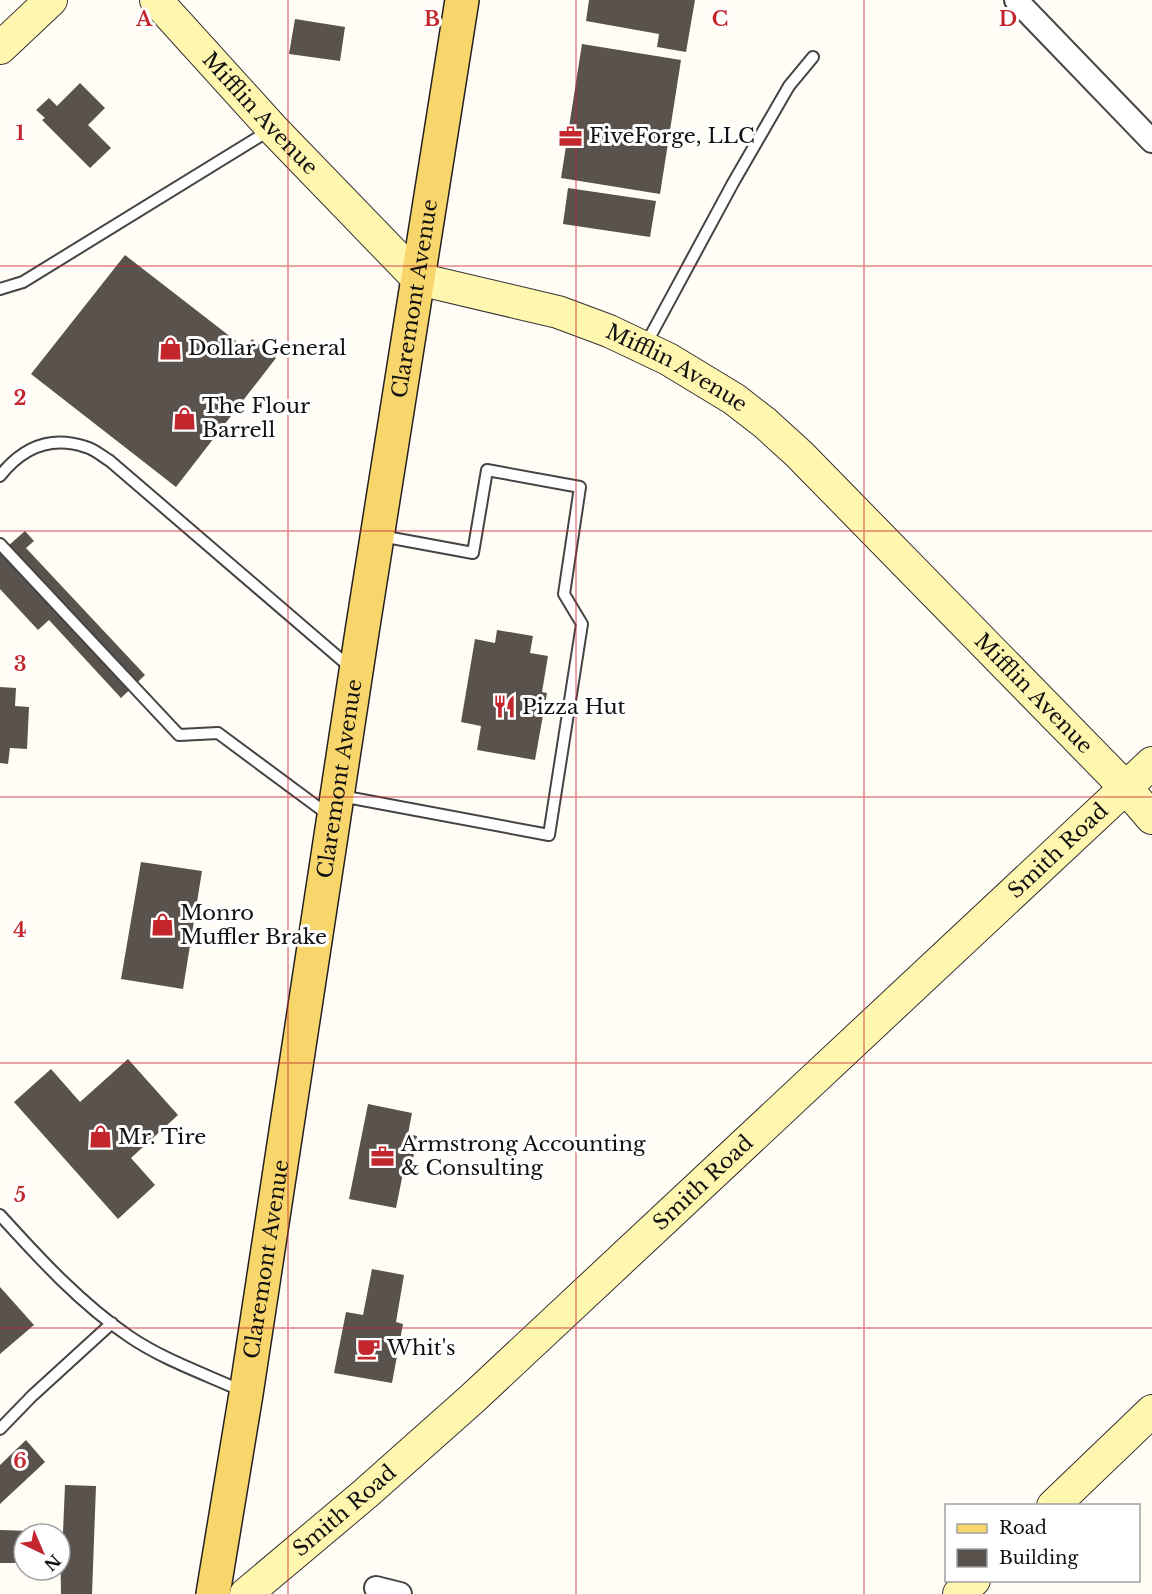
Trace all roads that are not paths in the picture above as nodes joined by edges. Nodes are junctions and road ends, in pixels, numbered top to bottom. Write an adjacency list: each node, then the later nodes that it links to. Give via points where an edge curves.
1 (51, 0): 5 (street)
2 (156, 0): 7 (street, Mifflin Avenue)
3 (462, 0): 9 (main road, Claremont Avenue)
4 (1016, 0): 8 (street)
5 (0, 48)
6 (813, 57): 11 (lane, via 789,86)
7 (272, 128): 9 (street, Mifflin Avenue); 10 (lane, via 23,282)
8 (1152, 141)
9 (418, 279): 11 (street, Mifflin Avenue, via 558,312); 13 (main road, Claremont Avenue)
10 (0, 288)
11 (644, 347): 17 (street, Mifflin Avenue, via 701,378 765,423 799,454)
12 (0, 476): 15 (lane, via 26,451 47,443 87,447 110,461)
13 (378, 535): 15 (main road, Claremont Avenue); 18 (lane, via 473,553 487,470 580,487 564,594 582,624 549,836)
14 (0, 544): 18 (lane, via 179,735 218,733)
15 (356, 672): 18 (main road, Claremont Avenue)
16 (1152, 764): 17 (street, Smith Road)
17 (1126, 788): 19 (street, Mifflin Avenue); 29 (street, Smith Road, via 472,1398)
18 (336, 807): 22 (main road, Claremont Avenue)
19 (1152, 818)
20 (0, 1215): 21 (lane, via 68,1287)
21 (112, 1323): 22 (lane, via 162,1354); 24 (lane)
22 (246, 1394): 28 (main road, Claremont Avenue)
23 (1152, 1411): 25 (street)
24 (0, 1429)
25 (1055, 1504)
26 (973, 1582): 31 (street)
27 (376, 1588): 30 (street)
28 (213, 1594)
29 (246, 1594)
30 (400, 1594)
31 (959, 1594)

